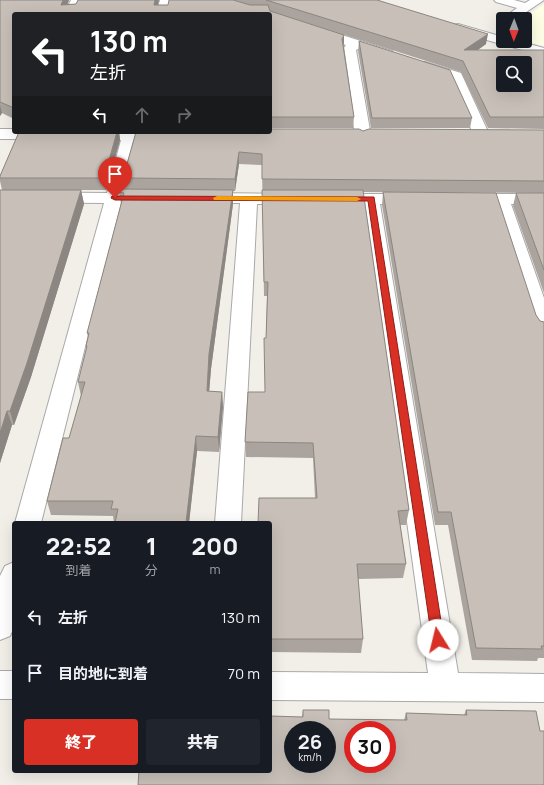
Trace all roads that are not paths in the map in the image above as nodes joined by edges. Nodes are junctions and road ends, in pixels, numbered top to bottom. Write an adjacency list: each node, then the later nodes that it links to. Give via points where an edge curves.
1 (77, 0): 6 (street)
2 (166, 0): 7 (street)
3 (500, 0): 5 (street)
4 (538, 0): 5 (street)
5 (527, 7): 8 (street)
6 (71, 12)
7 (163, 12)
8 (519, 12)
9 (272, 17): 14 (street)
10 (446, 25): 12 (street)
11 (496, 27): 12 (street)
12 (483, 35): 13 (street)
13 (496, 39)
14 (356, 44): 17 (street); 23 (street, via 350,49)
15 (529, 48): 16 (street)
16 (544, 52)
17 (399, 58)
18 (413, 62): 26 (street, via 456,76)
19 (76, 134): 20 (street)
20 (131, 134): 21 (street); 29 (street)
21 (177, 135)
22 (348, 136): 23 (street)
23 (363, 136): 24 (street)
24 (379, 136)
25 (466, 136): 26 (street)
26 (482, 136): 27 (street)
27 (498, 136)
28 (0, 197): 29 (street)
29 (115, 198): 30 (street); 35 (street)
30 (249, 198): 31 (street); 36 (street)
31 (371, 199): 32 (street); 42 (street)
32 (501, 199): 33 (street); 34 (street)
33 (544, 199)
34 (544, 326)
35 (29, 521)
36 (228, 521)
37 (12, 582): 38 (street)
38 (0, 627)
39 (0, 686): 40 (street)
40 (12, 686)
41 (272, 686): 42 (street)
42 (445, 687): 43 (street)
43 (544, 688)

